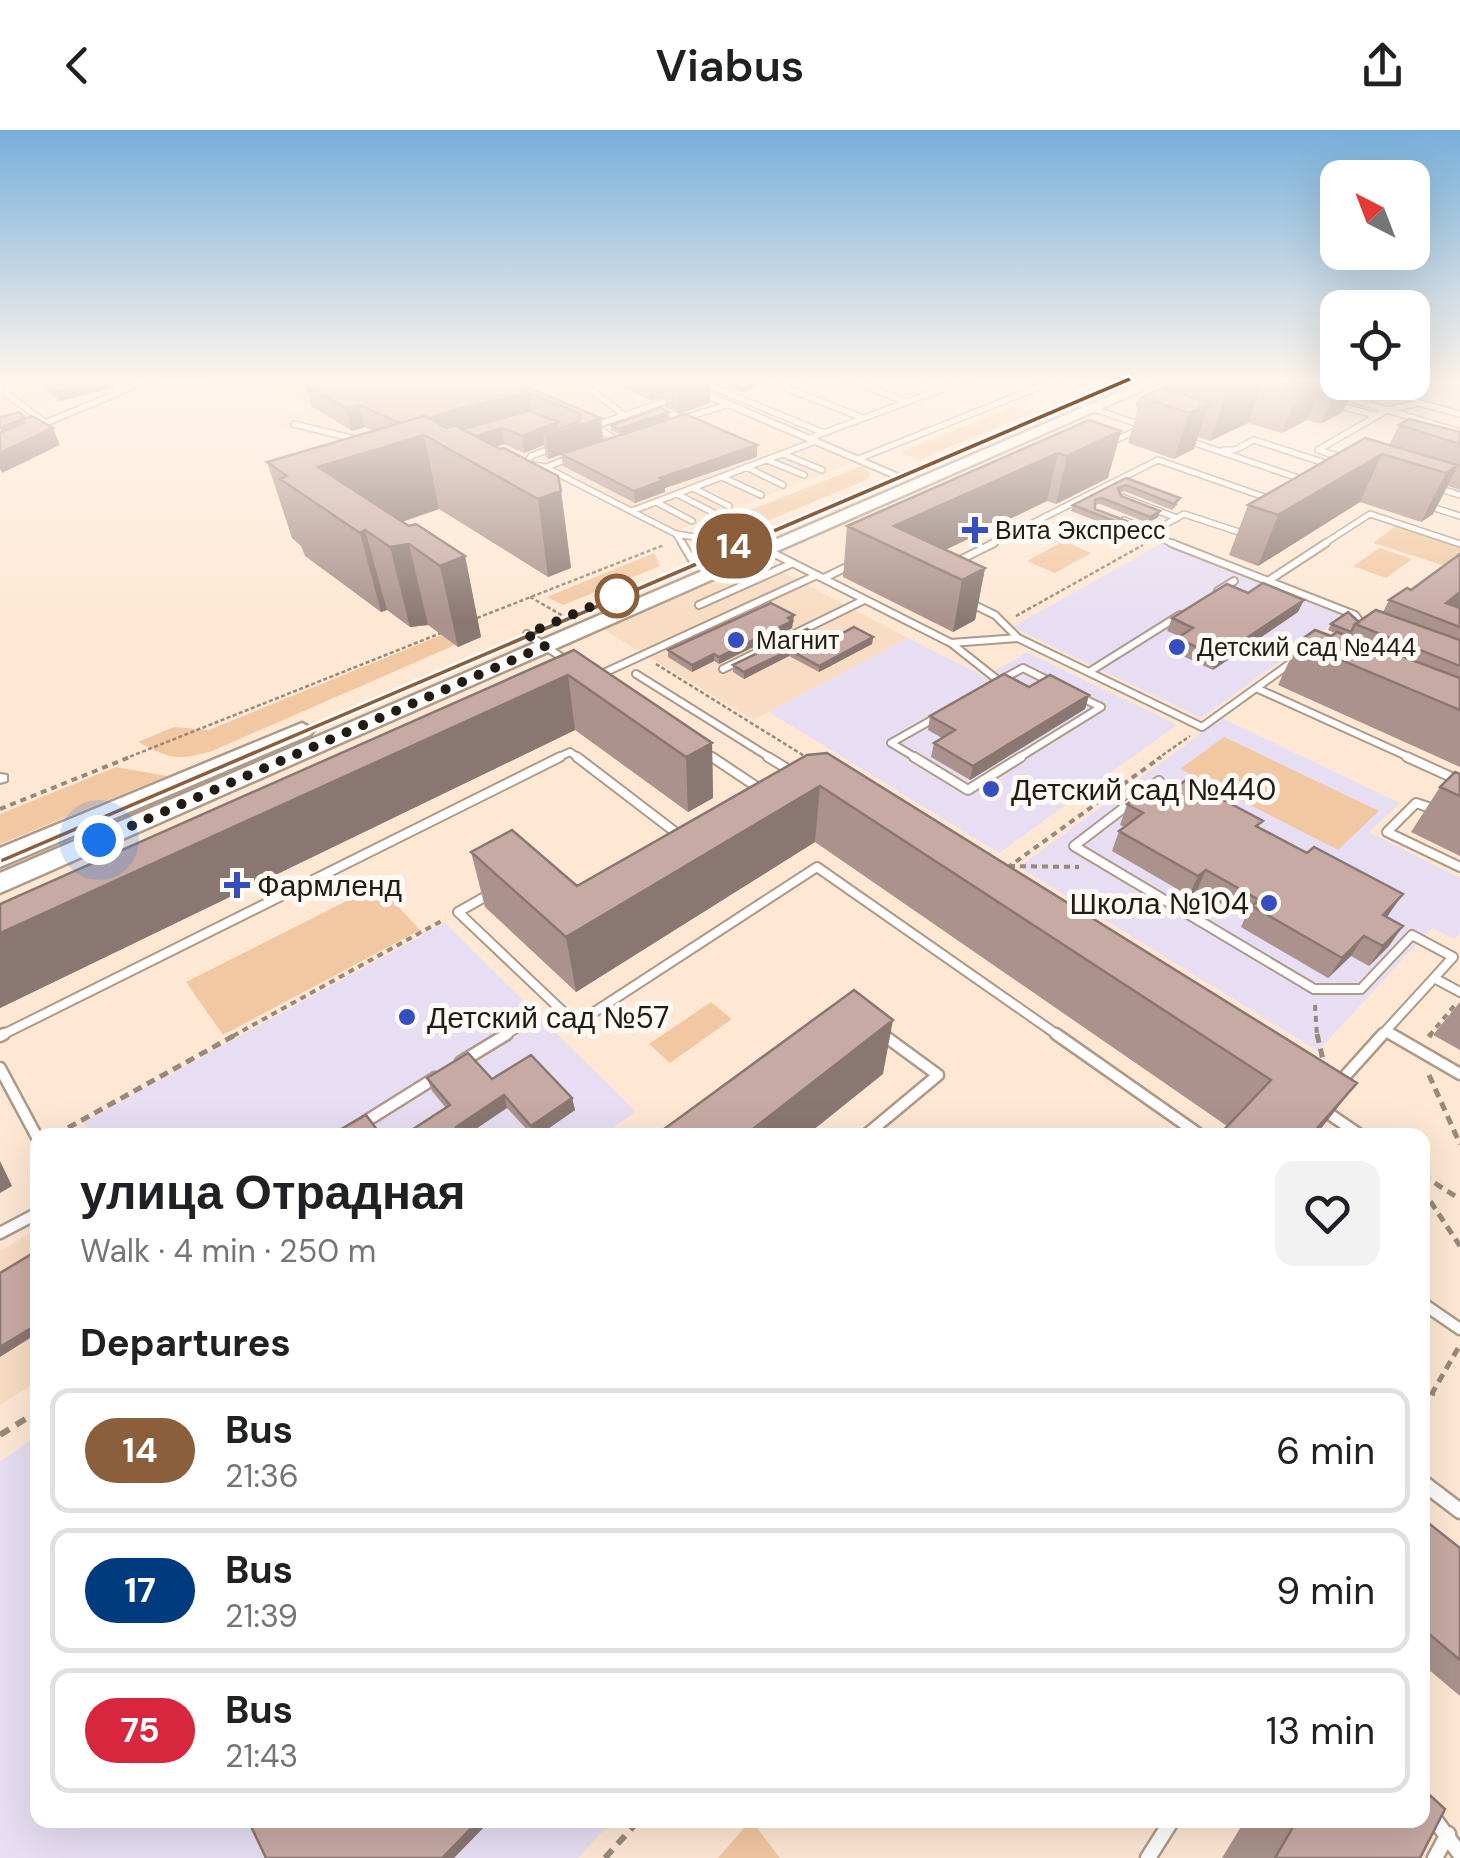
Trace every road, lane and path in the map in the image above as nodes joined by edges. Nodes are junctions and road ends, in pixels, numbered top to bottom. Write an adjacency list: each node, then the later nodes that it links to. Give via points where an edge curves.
1 (516, 460): 13 (lane)
2 (528, 460): 13 (lane)
3 (566, 460): 14 (street)
4 (768, 460): 15 (lane); 18 (lane)
5 (797, 460): 17 (lane)
6 (858, 460): 19 (street)
7 (941, 460): 19 (main road)
8 (964, 460): 44 (main road)
9 (1244, 460): 21 (lane)
10 (1314, 460): 16 (lane)
11 (1350, 460): 12 (lane)
12 (1354, 461)
13 (526, 464): 14 (lane)
14 (545, 467): 33 (lane)
15 (746, 468): 20 (lane); 23 (lane)
16 (1340, 468)
17 (822, 470)
18 (804, 475)
19 (898, 476): 42 (main road)
20 (722, 477): 24 (lane); 26 (lane)
21 (1307, 481)
22 (1424, 484): 27 (lane)
23 (783, 485)
24 (693, 488): 25 (lane); 32 (lane)
25 (677, 494): 30 (lane); 34 (lane)
26 (761, 495)
27 (1460, 495)
28 (1122, 497): 37 (lane)
29 (1275, 501): 47 (lane, via 1158,460)
30 (656, 502): 33 (lane); 38 (lane)
31 (1418, 502): 35 (lane)
32 (729, 506)
33 (631, 512): 40 (lane)
34 (714, 513)
35 (1458, 514)
36 (1116, 517): 41 (lane)
37 (1177, 518): 39 (lane, via 1184,514 1242,536); 41 (lane)
38 (692, 521)
39 (1258, 526)
40 (676, 534): 42 (lane); 48 (lane)
41 (1155, 534): 51 (lane); 59 (path)
42 (738, 544): 48 (main road)
43 (1460, 544): 51 (lane, via 1370,514)
44 (767, 550): 46 (lane); 63 (main road)
45 (859, 561): 49 (lane)
46 (793, 562): 49 (lane); 56 (lane)
47 (956, 562)
48 (694, 563): 63 (main road)
49 (820, 577): 53 (lane); 65 (lane)
50 (1234, 581): 54 (lane)
51 (1268, 581): 60 (lane, via 1355,615)
52 (530, 597): 58 (path)
53 (864, 600): 64 (lane); 67 (lane)
54 (1204, 600)
55 (966, 601): 59 (lane)
56 (698, 606)
57 (1188, 610): 68 (lane)
58 (476, 619)
59 (1003, 623): 62 (lane)
60 (1369, 633)
61 (439, 634): 83 (path)
62 (1018, 638): 64 (lane); 68 (lane)
63 (536, 640): 70 (lane); 85 (main road); 90 (main road)
64 (951, 643): 71 (lane)
65 (642, 656): 70 (lane); 78 (path)
66 (1308, 664): 72 (lane, via 1296,659)
67 (723, 669)
68 (1089, 672): 76 (lane)
69 (636, 674): 79 (lane)
70 (593, 678): 73 (lane, via 598,682)
71 (998, 681): 74 (lane); 75 (lane, via 1023,668 1102,707 968,790 890,744)
72 (1256, 688): 76 (lane); 80 (lane)
73 (580, 690)
74 (983, 690)
75 (952, 708)
76 (1202, 727): 86 (path)
77 (692, 744): 82 (lane)
78 (811, 760)
79 (802, 778)
80 (1460, 781): 88 (lane, via 1432,810 1416,803 1387,832)
81 (1158, 782): 87 (lane, via 1074,846)
82 (770, 795)
83 (0, 809)
84 (690, 843): 99 (lane, via 570,752)
85 (0, 858)
86 (1009, 866): 87 (path); 89 (path)
87 (1110, 867): 94 (lane)
88 (1460, 867)
89 (997, 875)
90 (0, 884)
91 (501, 888): 92 (lane)
92 (458, 912): 107 (path); 110 (lane, via 576,1024 817,867)
93 (1434, 978): 94 (lane, via 1453,957 1412,935 1361,989); 95 (lane); 98 (lane)
94 (1314, 988): 105 (path, via 1318,1051)
95 (1460, 995): 100 (path)
96 (523, 1024): 101 (lane)
97 (868, 1024): 109 (lane, via 938,1075)
98 (1386, 1031): 100 (lane); 105 (lane)
99 (0, 1036)
100 (1418, 1050): 104 (lane); 112 (path)
101 (458, 1064)
102 (0, 1068): 106 (lane)
103 (442, 1074): 108 (lane)
104 (1460, 1074)
105 (1336, 1087): 111 (lane, via 1318,1106)
106 (32, 1128)
107 (67, 1128)
108 (355, 1128)
109 (874, 1128)
110 (1190, 1128)
111 (1350, 1128)
112 (1460, 1144)
113 (1430, 1180): 114 (path)
114 (1460, 1199)
115 (1430, 1201): 118 (path)
116 (30, 1217): 117 (lane)
117 (0, 1234)
118 (1460, 1246)
119 (1430, 1308): 120 (lane)
120 (1460, 1329)
121 (1460, 1344): 122 (path)
122 (1430, 1396)
123 (30, 1416): 124 (path)
124 (0, 1436)
125 (1430, 1488): 126 (lane)
126 (1460, 1511)
127 (1430, 1812): 130 (lane)
128 (632, 1828): 132 (path)
129 (1167, 1828): 133 (lane)
130 (1448, 1834): 131 (lane); 134 (lane)
131 (1460, 1854)
132 (605, 1858)
133 (1148, 1858)
134 (1435, 1858)

